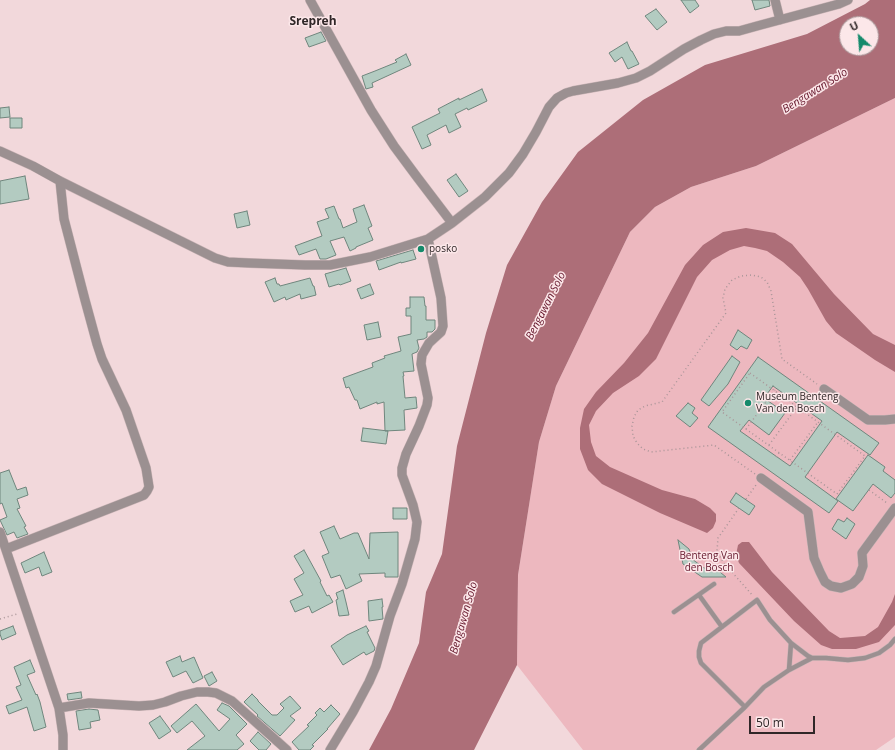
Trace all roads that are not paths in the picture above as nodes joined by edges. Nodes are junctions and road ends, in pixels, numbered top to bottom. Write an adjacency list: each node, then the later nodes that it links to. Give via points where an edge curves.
1 (310, 0): 7 (street, via 371,110 394,146)
2 (775, 0): 4 (street)
3 (848, 0): 4 (street)
4 (780, 20): 7 (street, via 739,31 714,34 636,78 609,86 573,91 557,98 509,173 485,197)
5 (0, 151): 6 (street)
6 (60, 181): 8 (street, via 215,258 228,262 330,265 370,257); 14 (street, via 64,219 97,344 126,410 146,468 148,487 144,495)
7 (452, 223): 8 (street)
8 (428, 239): 27 (street, via 441,298 442,326 441,332 429,343 422,355 427,405 402,468 417,522 415,539 376,666)
9 (824, 389): 10 (street, via 868,420)
10 (895, 419)
11 (761, 478): 12 (street, via 808,512 814,558 826,582 831,586 841,588 852,584 859,577 862,553)
12 (895, 508)
13 (0, 532): 14 (street)
14 (6, 549): 24 (street)
15 (714, 584): 16 (lane)
16 (698, 595): 17 (lane); 18 (lane)
17 (674, 612)
18 (722, 627): 20 (lane, via 757,600 770,620); 23 (lane, via 701,643 699,657 701,663)
19 (895, 639): 21 (lane, via 879,653 865,658)
20 (791, 643): 21 (lane); 22 (lane)
21 (812, 658): 22 (lane)
22 (789, 670): 23 (lane, via 764,687)
23 (745, 707): 28 (lane)
24 (59, 708): 25 (street); 26 (street, via 89,703 146,706 197,692 216,693 232,701)
25 (63, 750)
26 (287, 750)
27 (330, 750)
28 (700, 750)

